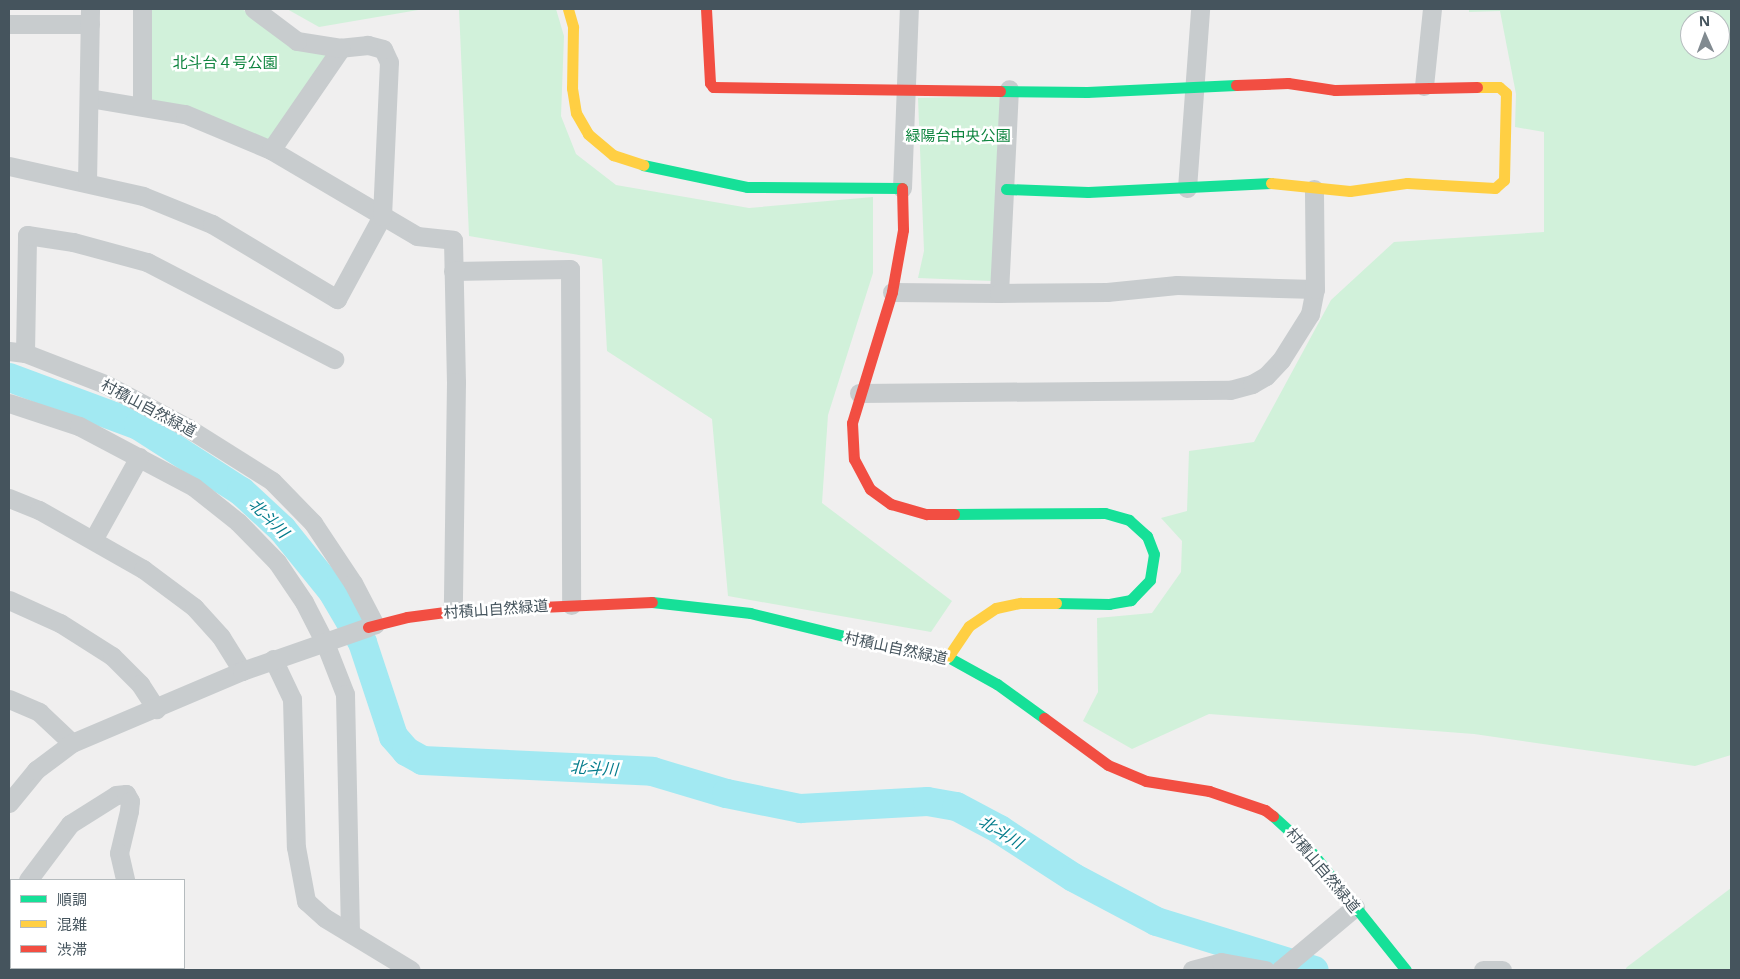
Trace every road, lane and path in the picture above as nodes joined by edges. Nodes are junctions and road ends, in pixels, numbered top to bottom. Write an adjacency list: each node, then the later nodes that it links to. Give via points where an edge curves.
1 (142, 9): 16 (street)
2 (254, 9): 10 (street, via 297,41)
3 (568, 9): 20 (street, via 573,27 572,88 576,113 588,134 613,155 659,170 747,187)
4 (706, 9): 12 (street, via 710,83 714,87)
5 (909, 9): 12 (street)
6 (1200, 9): 13 (street)
7 (1432, 9): 11 (street)
8 (90, 16): 9 (street); 15 (street)
9 (9, 24)
10 (341, 48): 17 (street); 24 (street, via 368,45 383,49 389,62)
11 (1424, 86): 13 (street, via 1335,90 1273,83); 23 (street, via 1502,88 1506,96 1501,185 1496,188 1407,183 1350,190)
12 (905, 88): 14 (street); 20 (street)
13 (1196, 88): 14 (street, via 1087,92); 21 (street)
14 (1010, 90): 22 (street)
15 (89, 98): 16 (street); 19 (street)
16 (142, 104): 17 (street, via 184,114)
17 (271, 150): 24 (street)
18 (9, 166): 19 (street)
19 (87, 183): 24 (street, via 143,196 212,224 337,299)
20 (902, 188): 27 (street, via 903,230)
21 (1187, 188): 22 (street, via 1088,192); 23 (street, via 1275,183)
22 (1006, 189): 28 (street)
23 (1314, 189): 26 (street)
24 (382, 216): 25 (street, via 417,236 454,240)
25 (454, 271): 37 (street, via 570,269); 38 (street)
26 (1315, 289): 28 (street, via 1177,285 1107,292); 31 (street, via 1310,314 1281,360 1266,376 1230,390)
27 (892, 292): 28 (street); 31 (street)
28 (999, 293)
29 (17, 352): 30 (street, via 27,235 73,242 147,262); 39 (street, 村積山自然緑道, via 105,384 188,428 272,481 312,523 353,583)
30 (334, 360)
31 (860, 393): 41 (street, via 851,436 854,459 870,489 891,504 936,515 1105,513 1136,524 1152,546 1154,562 1150,580 1131,600 1109,604 1020,603 996,608 969,626)
32 (9, 403): 33 (street, via 79,426)
33 (139, 457): 35 (street); 40 (street, via 194,487 238,522 276,562)
34 (9, 498): 35 (street, via 39,510)
35 (93, 540): 43 (street, via 143,570 194,607 221,637)
36 (9, 600): 45 (street, via 60,623 112,656 140,684)
37 (572, 605): 38 (street, 村積山自然緑道); 41 (street, 村積山自然緑道, via 662,602 708,605 910,652)
38 (453, 611): 39 (street, 村積山自然緑道)
39 (371, 626): 40 (street)
40 (330, 641): 42 (street); 51 (street, via 345,694)
41 (948, 657): 50 (street, 村積山自然緑道, via 997,684 1108,765 1146,781 1218,794 1265,810 1288,827 1309,849)
42 (273, 659): 43 (street); 51 (street, via 292,699 296,847 302,886 306,900 312,906)
43 (242, 671): 45 (street)
44 (9, 699): 46 (street, via 39,712)
45 (156, 709): 46 (street)
46 (72, 744): 47 (street, via 36,770)
47 (9, 803)
48 (29, 879): 49 (street, via 70,824 116,795 126,794 130,800 129,811 119,853)
49 (125, 879)
50 (1355, 907): 55 (street); 56 (street, 村積山自然緑道)
51 (350, 933): 52 (street)
52 (411, 970)
53 (1192, 970): 54 (street, via 1221,962)
54 (1265, 970)
55 (1280, 970)
56 (1406, 970)
57 (1483, 970): 58 (street)
58 (1502, 970)

